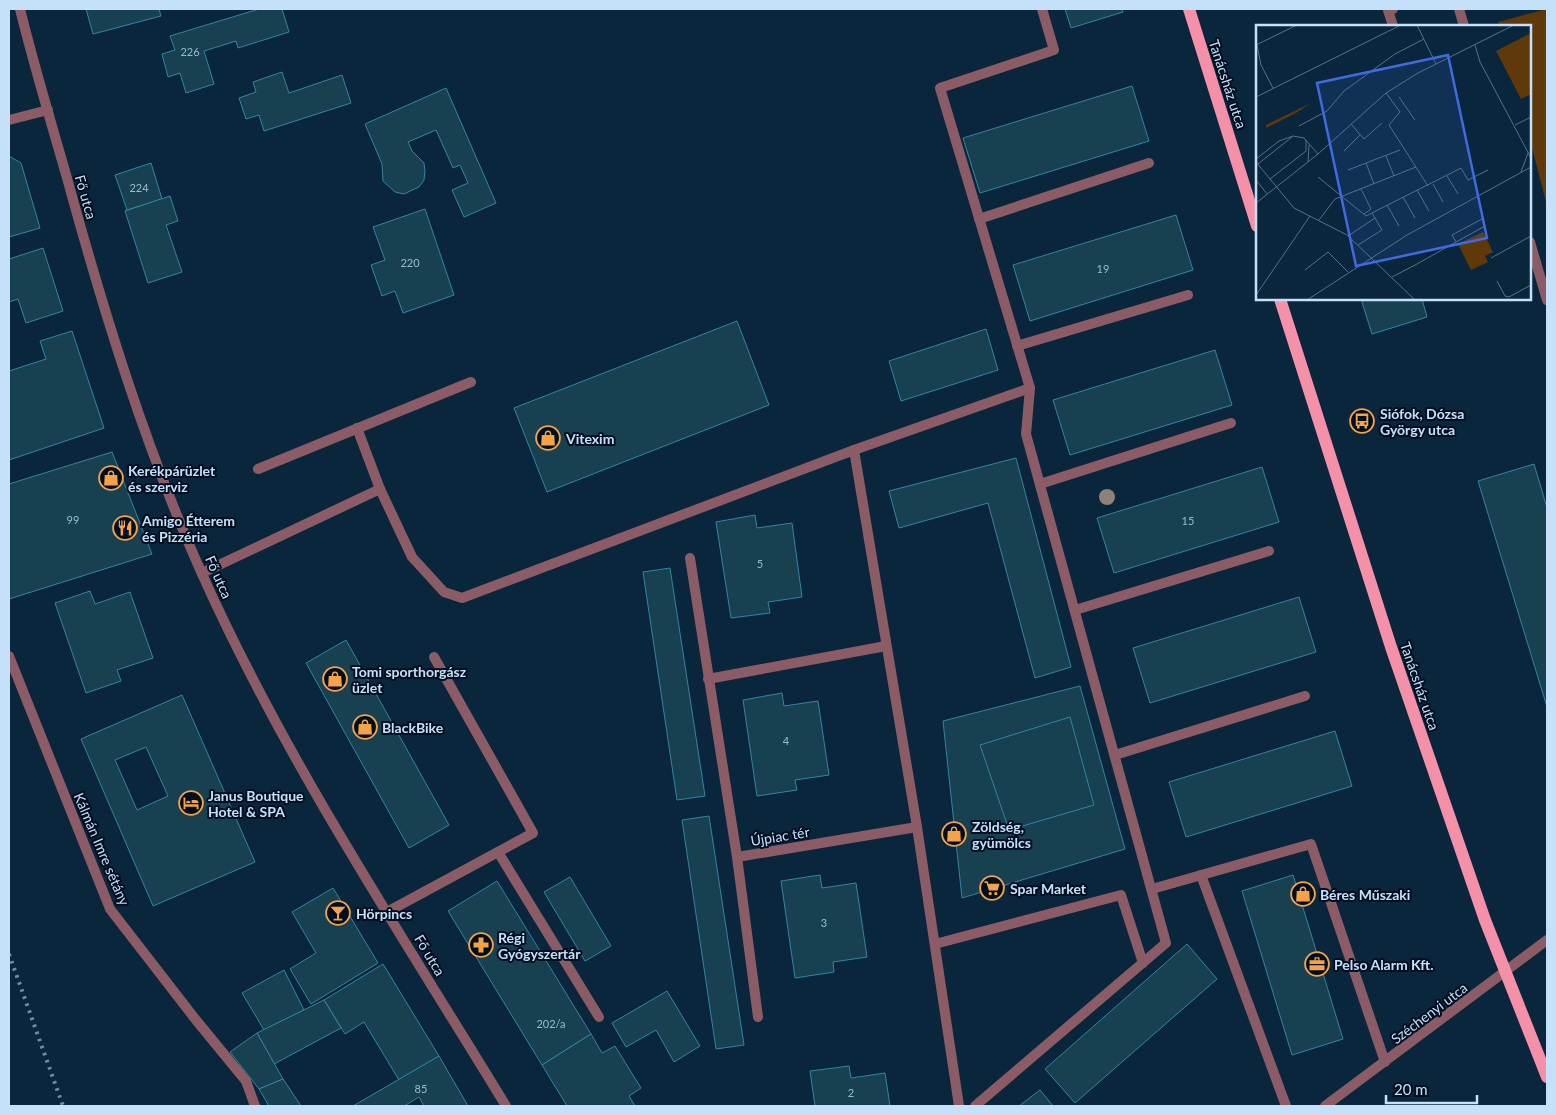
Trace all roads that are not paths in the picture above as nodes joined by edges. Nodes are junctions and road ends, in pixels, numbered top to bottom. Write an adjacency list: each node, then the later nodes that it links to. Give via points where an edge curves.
1 (20, 9): 8 (street, Fő utca)
2 (1042, 9): 11 (street, via 1054,50 940,88)
3 (1189, 9): 12 (main road, Tanácsház utca)
4 (1393, 9): 6 (street, via 1388,10)
5 (1459, 9): 7 (street)
6 (1393, 25)
7 (1464, 25)
8 (48, 110): 9 (street); 29 (street, Fő utca, via 94,276 143,429)
9 (9, 120)
10 (1149, 163): 11 (street)
11 (979, 219): 18 (street)
12 (1256, 223)
13 (1531, 249): 14 (street)
14 (1533, 262): 17 (street)
15 (1188, 294): 18 (street)
16 (1280, 300): 46 (main road, Tanácsház utca, via 1391,647)
17 (1547, 300)
18 (1017, 346): 20 (street)
19 (470, 382): 22 (street)
20 (1030, 388): 23 (street); 25 (street, via 1026,434)
21 (1231, 423): 25 (street)
22 (357, 428): 24 (street); 26 (street)
23 (854, 450): 26 (street, via 462,598 444,592 412,557); 31 (street)
24 (258, 469)
25 (1040, 484): 30 (street)
26 (380, 489): 29 (street)
27 (1269, 551): 30 (street)
28 (690, 558): 34 (street, Újpiac tér)
29 (202, 573): 42 (street, Fő utca, via 248,671 307,781)
30 (1075, 610): 36 (street)
31 (886, 646): 34 (street); 37 (street)
32 (9, 656): 51 (street, Kálmán Imre sétány, via 110,909 246,1081)
33 (434, 657): 38 (street, via 532,833)
34 (708, 679): 39 (street, Újpiac tér)
35 (1304, 696): 36 (street)
36 (1115, 755): 41 (street)
37 (917, 828): 39 (street, Újpiac tér); 44 (street)
38 (498, 852): 42 (street); 47 (street)
39 (737, 857): 48 (street)
40 (1201, 876): 41 (street); 49 (street, via 1311,844); 55 (street)
41 (1152, 890): 45 (street, via 1166,943)
42 (387, 912): 52 (street, Fő utca)
43 (1547, 940): 46 (street, Széchenyi utca)
44 (935, 944): 45 (street, via 1121,895); 53 (street)
45 (1143, 962): 54 (street)
46 (1506, 973): 49 (street, Széchenyi utca); 50 (main road, Tanácsház utca)
47 (599, 1017)
48 (758, 1017)
49 (1385, 1062): 56 (street, Széchenyi utca)
50 (1547, 1077)
51 (255, 1106)
52 (506, 1106)
53 (959, 1106)
54 (975, 1106)
55 (1286, 1106)
56 (1326, 1106)

